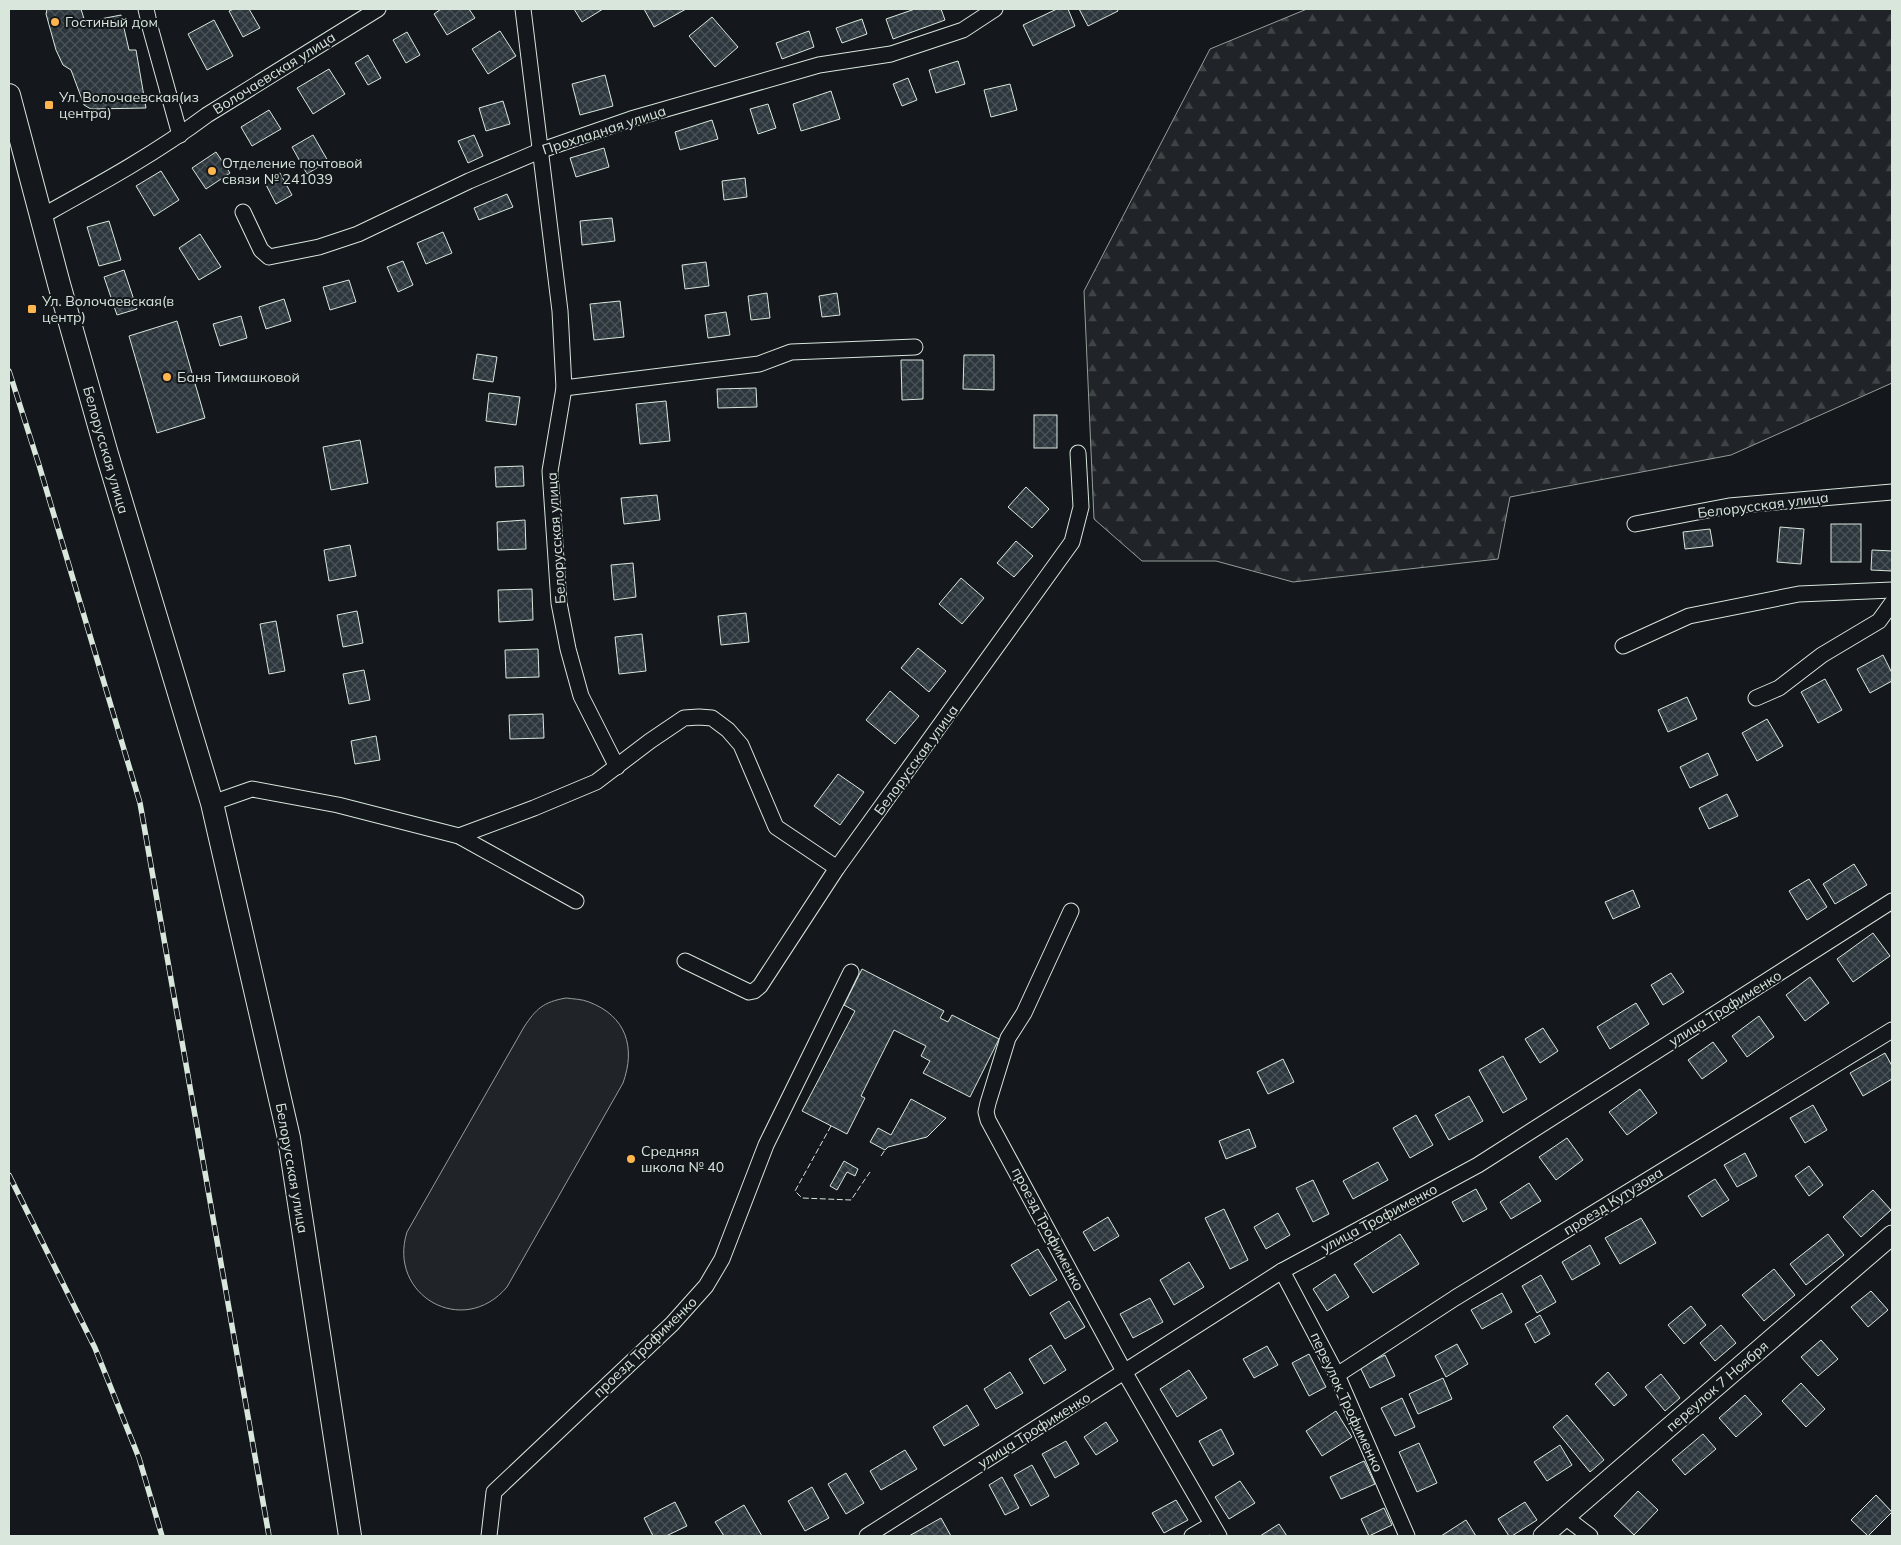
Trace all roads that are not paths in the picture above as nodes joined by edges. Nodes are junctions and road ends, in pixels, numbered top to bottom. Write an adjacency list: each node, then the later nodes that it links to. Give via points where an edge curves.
1 (146, 9): 6 (street)
2 (378, 9): 6 (street, Волочаевская улица, via 206,115)
3 (523, 9): 7 (street, Белорусская улица)
4 (995, 9): 7 (street, Прохладная улица, via 963,30 891,54 819,65 631,119)
5 (9, 95): 9 (main road, Белорусская улица)
6 (180, 135): 9 (street, Волочаевская улица)
7 (542, 150): 8 (street, Прохладная улица, via 358,234 319,247 270,257 261,250); 11 (street, Белорусская улица, via 560,311)
8 (243, 212)
9 (42, 216): 20 (main road, Белорусская улица, via 104,444)
10 (914, 347): 11 (street, via 791,352 759,364)
11 (564, 388): 19 (street, Белорусская улица, via 550,471 560,603 581,696)
12 (1078, 453): 22 (street, Белорусская улица, via 1081,508 1072,542)
13 (1892, 492): 14 (street, Белорусская улица, via 1729,506)
14 (1635, 524)
15 (1892, 590): 17 (street, via 1799,594 1689,616)
16 (1892, 603): 18 (street, via 1880,621 1822,655 1779,688)
17 (1623, 646)
18 (1756, 698)
19 (617, 766): 21 (street, via 596,782); 22 (street, via 684,718 712,718 741,745 776,827)
20 (212, 803): 21 (street, via 252,789 338,805); 35 (main road, Белорусская улица, via 289,1138)
21 (459, 836): 23 (street)
22 (837, 868): 26 (street, Белорусская улица, via 754,991 748,992)
23 (576, 900)
24 (1892, 901): 30 (street, улица Трофименко, via 1478,1165)
25 (1071, 911): 31 (street, проезд Трофименко, via 1024,1013 1008,1038 986,1112)
26 (685, 961)
27 (851, 972): 36 (street, проезд Трофименко, via 766,1145 722,1259 706,1286 672,1324 494,1492)
28 (1892, 1030): 32 (street, проезд Кутузова, via 1455,1298)
29 (1892, 1235): 33 (street, переулок 7 Ноября)
30 (1282, 1271): 31 (street, улица Трофименко); 32 (street, переулок Трофименко)
31 (1125, 1373): 34 (street, проезд Трофименко); 37 (street, улица Трофименко)
32 (1337, 1375): 39 (street, переулок Трофименко)
33 (1565, 1516): 40 (street, переулок 7 Ноября); 41 (street)
34 (1215, 1530): 38 (street)
35 (350, 1536)
36 (489, 1536)
37 (867, 1536)
38 (1192, 1536)
39 (1407, 1536)
40 (1543, 1536)
41 (1590, 1536)

